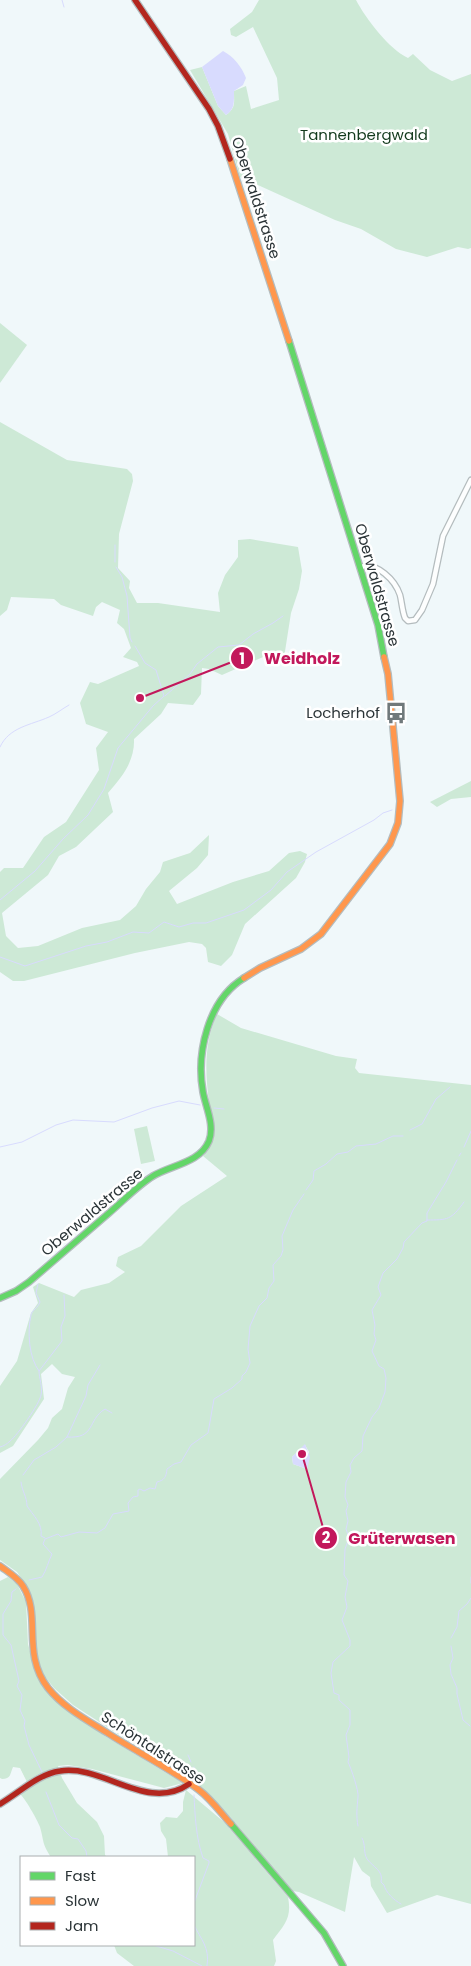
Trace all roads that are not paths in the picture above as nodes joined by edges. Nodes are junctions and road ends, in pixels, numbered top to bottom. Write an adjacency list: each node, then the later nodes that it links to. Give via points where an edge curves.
1 (135, 0): 3 (street, Oberwaldstrasse, via 218,126)
2 (471, 480): 3 (street, via 443,536 433,584 415,620 405,618 399,592 387,576 371,567)
3 (361, 567): 4 (street, Oberwaldstrasse, via 388,674 400,801 398,822 390,844 312,942 237,982 216,1008 206,1031 201,1059 203,1092 211,1126 209,1140 203,1150 153,1176 29,1282)
4 (0, 1298)
5 (0, 1566): 6 (street, Schöntalstrasse, via 25,1589 35,1662 50,1691 82,1718)
6 (189, 1784): 7 (street, via 162,1795 67,1770 38,1780); 8 (street, Schöntalstrasse, via 217,1808 310,1916)
7 (0, 1804)
8 (343, 1966)

